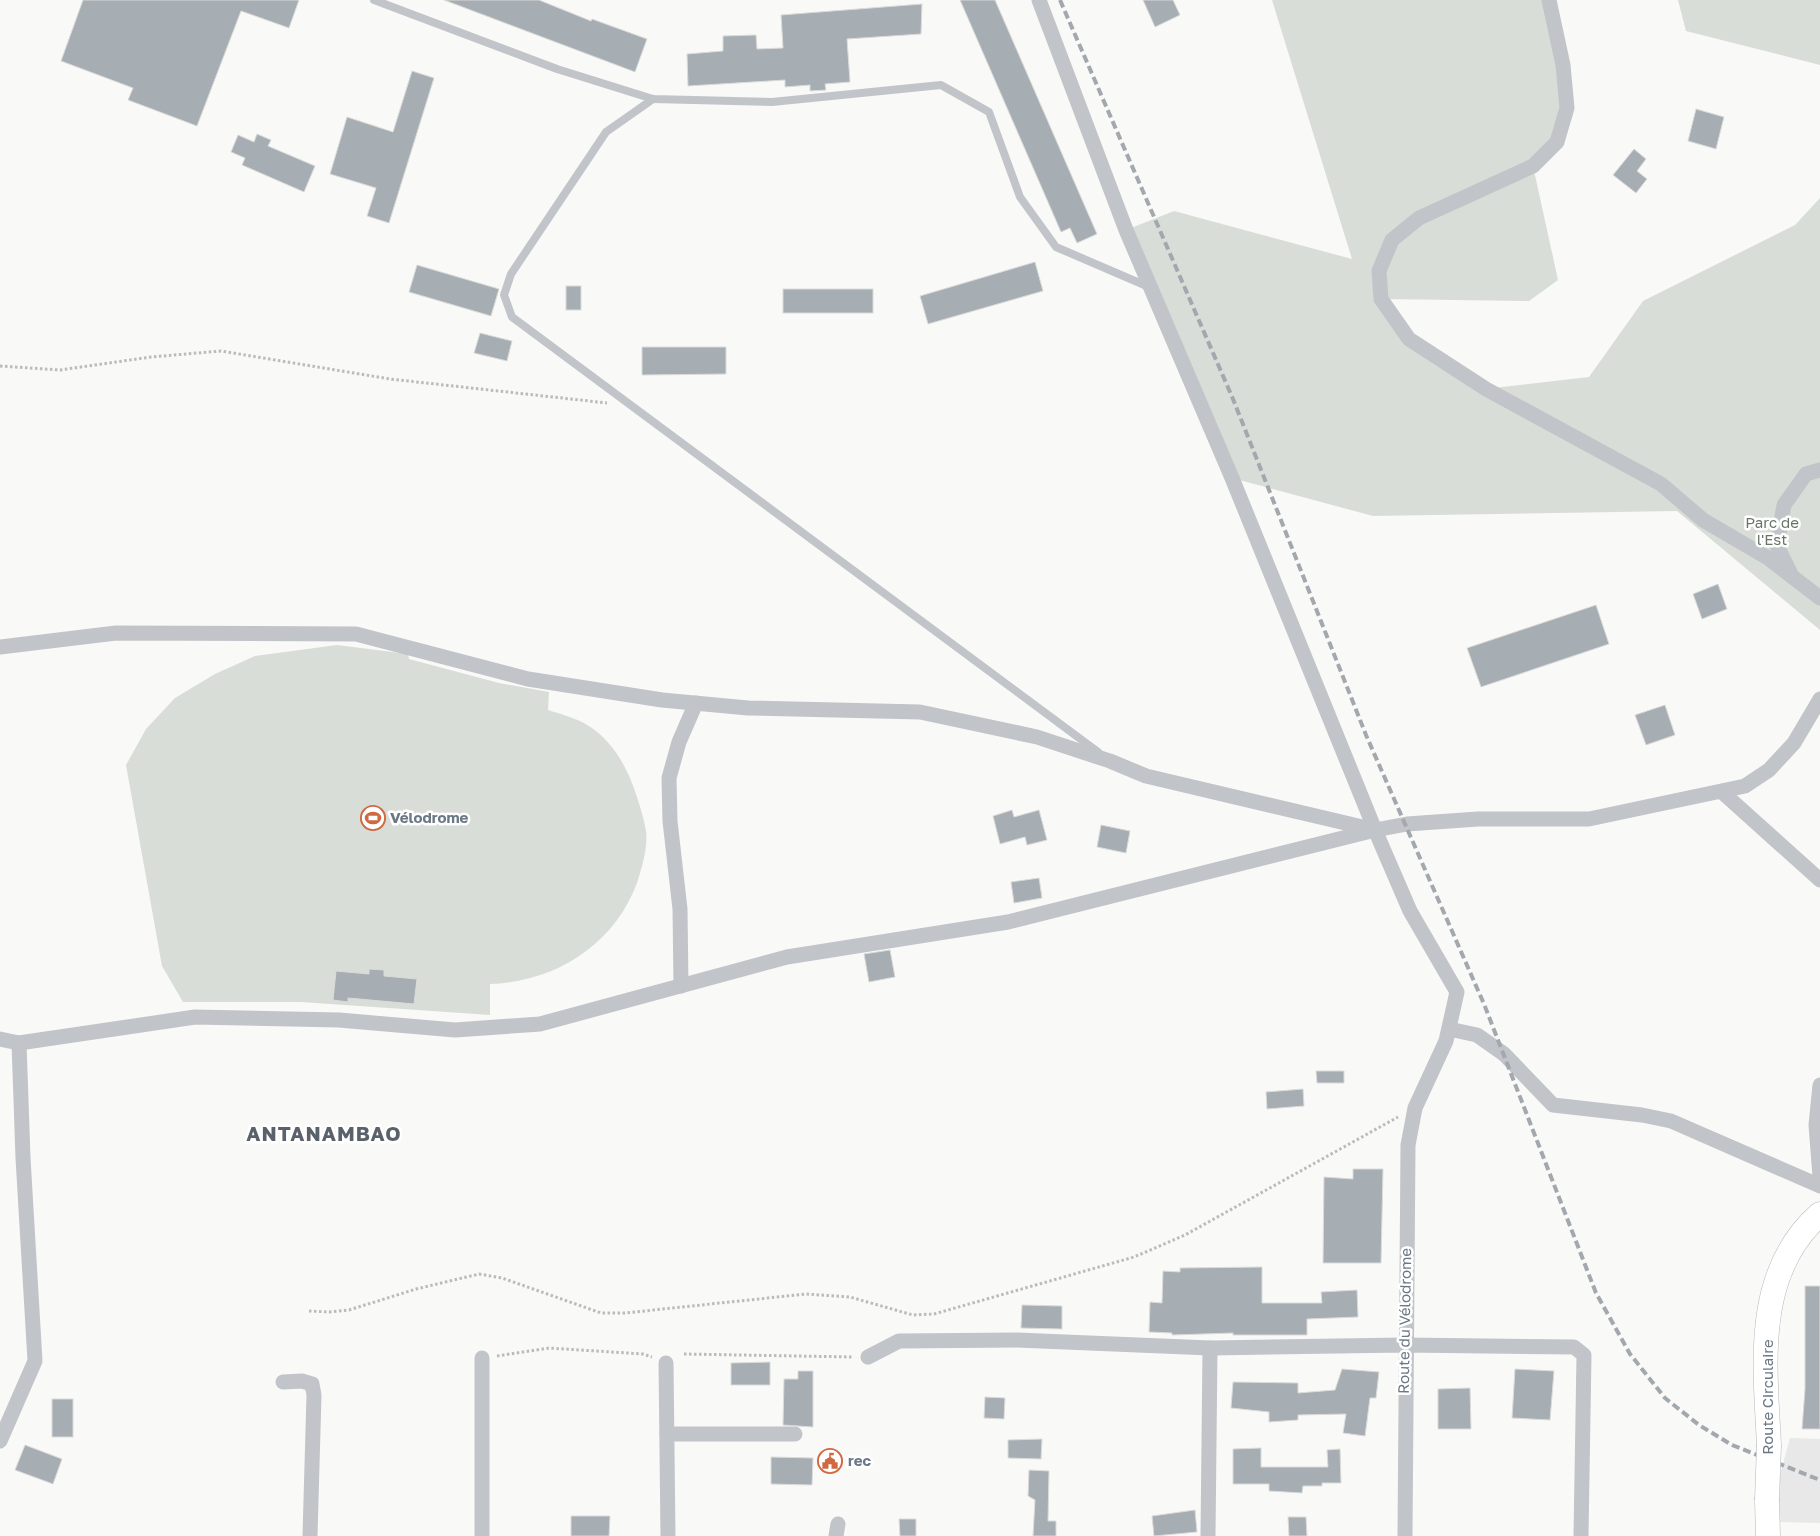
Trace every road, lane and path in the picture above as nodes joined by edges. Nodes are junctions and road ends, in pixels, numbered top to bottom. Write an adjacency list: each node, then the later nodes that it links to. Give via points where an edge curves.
1 (374, 0): 4 (lane, via 557,69)
2 (1039, 0): 5 (street, Route du Vélodrome)
3 (1549, 0): 9 (street, via 1563,65 1567,108 1557,142 1533,166 1419,218 1392,240 1379,271 1381,299 1409,339 1486,389 1660,484 1703,520)
4 (653, 99): 5 (lane, via 772,102 941,85 990,112 1020,197 1056,247); 7 (lane, via 606,132 511,274 504,295 512,317)
5 (1151, 288): 16 (street, Route du Vélodrome)
6 (0, 366): 7 (path, via 60,370 221,351 390,379)
7 (632, 406): 14 (lane)
8 (1820, 470): 9 (street, via 1806,474 1784,505 1777,546)
9 (1791, 575): 10 (street)
10 (1820, 598)
11 (0, 647): 13 (street, via 116,633 356,634 528,679)
12 (1820, 699): 15 (street, via 1794,743 1769,770 1745,786)
13 (696, 703): 14 (street, via 748,708 920,712 1037,737); 18 (street, via 679,742 669,778 670,821 680,909)
14 (1110, 761): 16 (street, via 1146,776)
15 (1722, 792): 16 (street, via 1589,818 1478,819 1407,824); 17 (street)
16 (1375, 830): 18 (street, via 1008,922 787,957); 19 (street, Route du Vélodrome, via 1410,911 1457,992)
17 (1820, 880)
18 (681, 986): 21 (street, via 540,1024 454,1030 339,1020 195,1017)
19 (1449, 1029): 23 (street, Route du Vélodrome); 25 (street, via 1476,1035 1504,1054 1553,1105 1671,1121)
20 (0, 1038): 21 (street)
21 (19, 1043): 37 (street, via 35,1361)
22 (1820, 1085): 24 (street, via 1816,1125)
23 (1415, 1108): 27 (path, via 1185,1235 1134,1257 934,1314 913,1315 850,1297 806,1294 601,1313 502,1278 478,1274 349,1310); 28 (street, Route du Vélodrome, via 1408,1145)
24 (1820, 1177)
25 (1820, 1186)
26 (1820, 1214): 44 (main road, Route Circulaire, bridge, via 1804,1228 1782,1262 1770,1303 1765,1364)
27 (309, 1311)
28 (1405, 1346): 29 (street); 42 (street, Route du Vélodrome); 43 (street, via 1574,1347 1580,1350 1584,1356)
29 (1210, 1348): 31 (street, via 1017,1340 899,1341); 41 (street)
30 (684, 1354): 31 (path)
31 (868, 1357)
32 (482, 1358): 33 (path, via 549,1348 643,1354); 39 (street)
33 (666, 1363): 35 (street)
34 (283, 1382): 38 (street, via 312,1384 314,1395)
35 (667, 1434): 36 (street); 40 (street)
36 (795, 1434)
37 (0, 1441)
38 (310, 1536)
39 (482, 1536)
40 (668, 1536)
41 (1208, 1536)
42 (1404, 1536)
43 (1580, 1536)
44 (1768, 1536)

